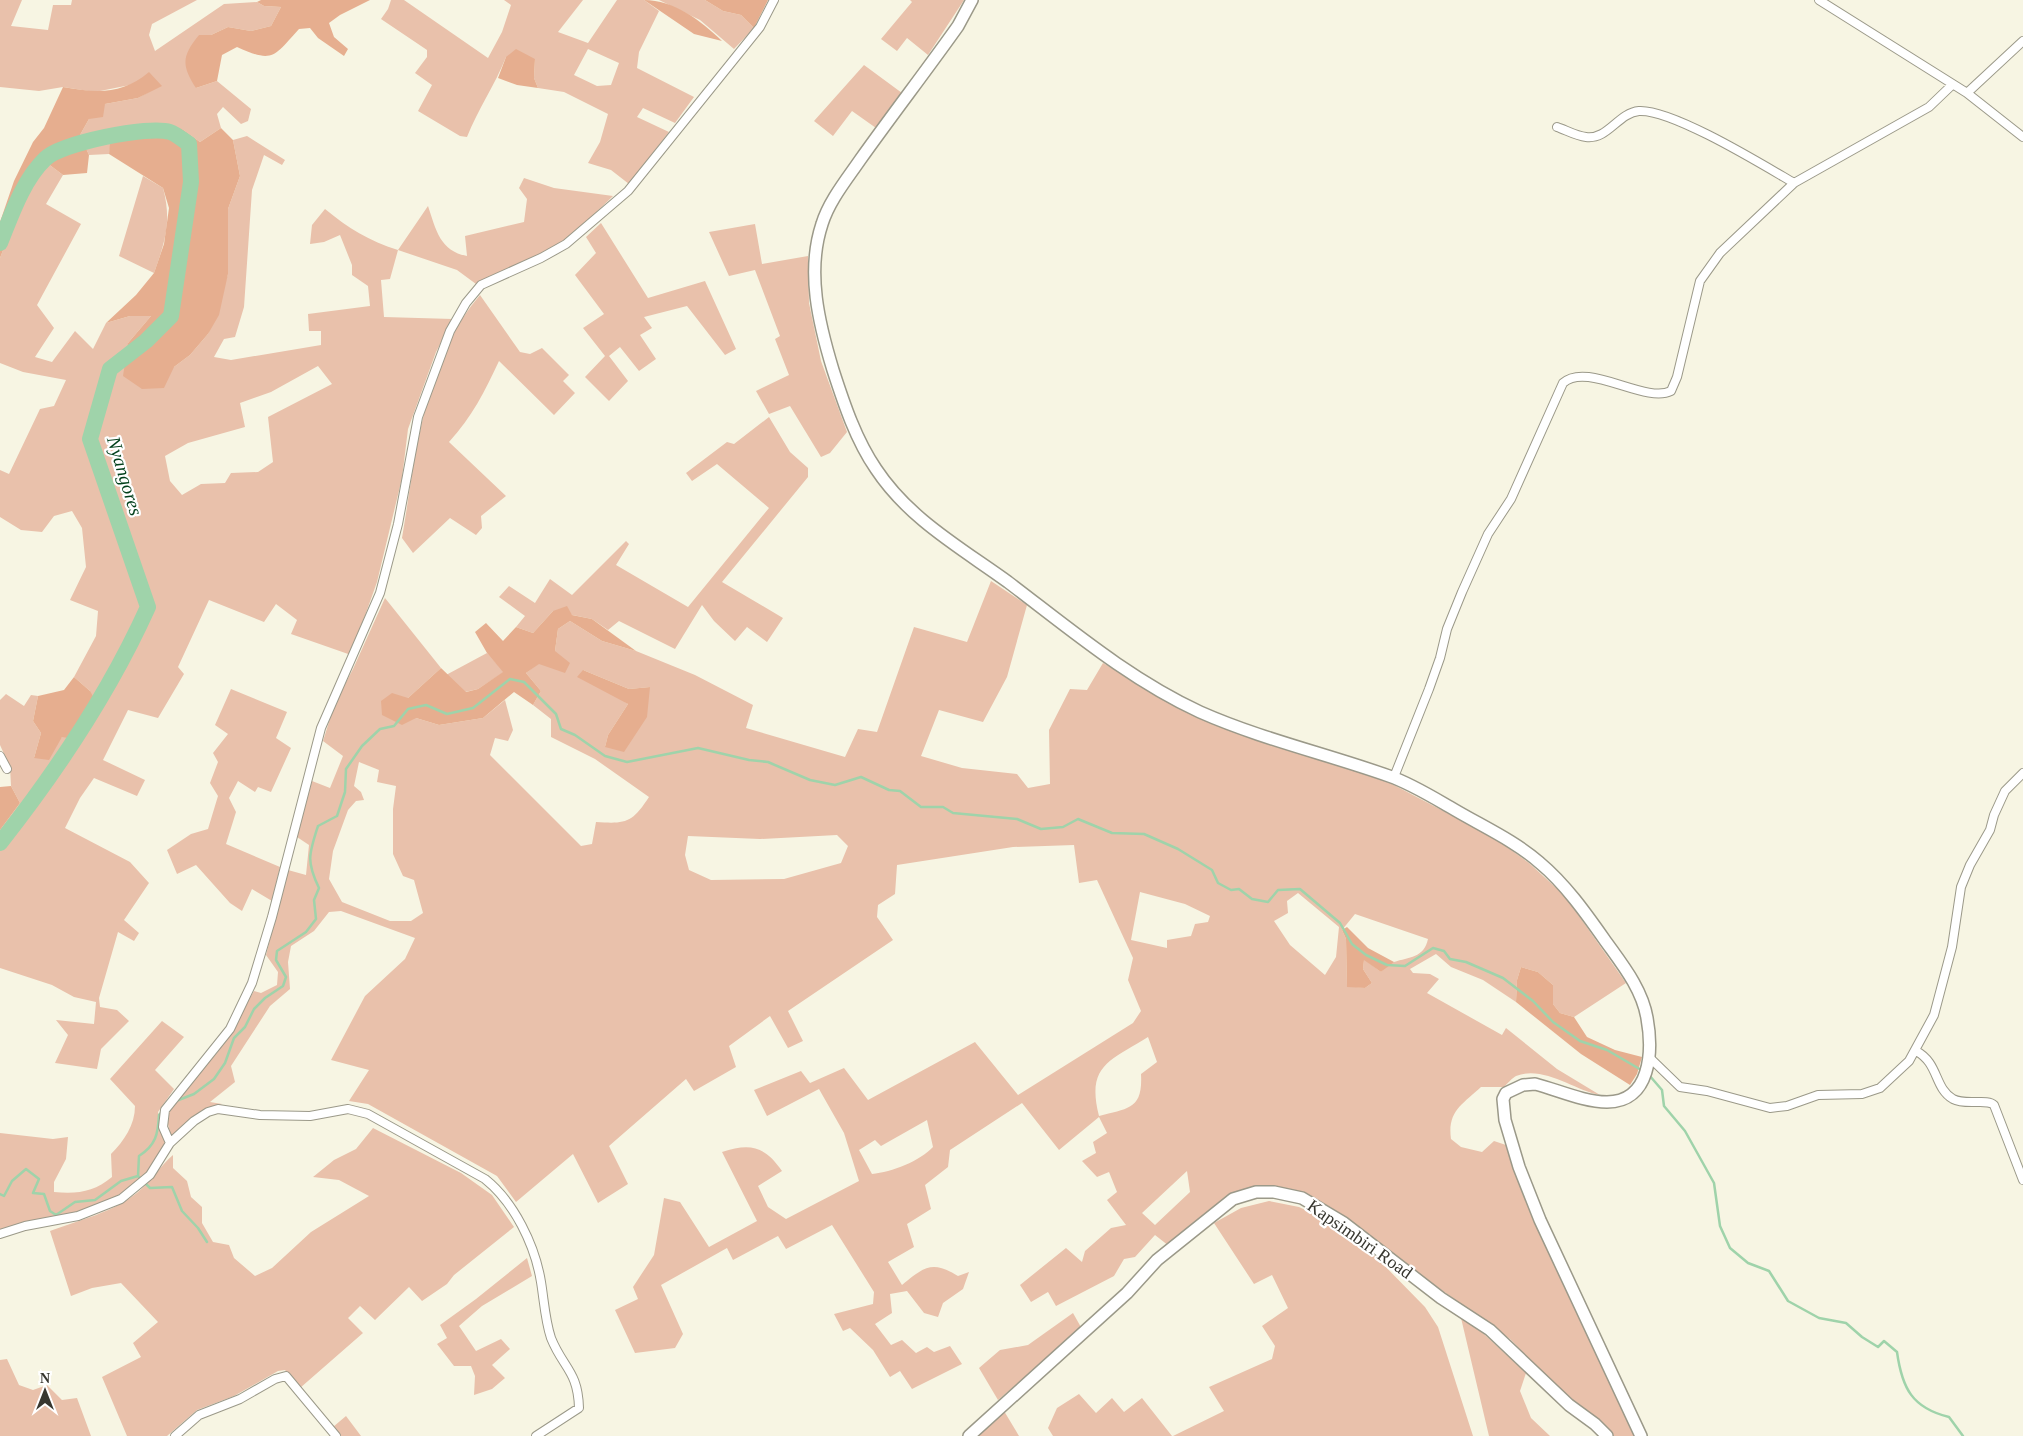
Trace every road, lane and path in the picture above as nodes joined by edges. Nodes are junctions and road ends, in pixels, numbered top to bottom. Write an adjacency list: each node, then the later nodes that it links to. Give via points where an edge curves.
1 (774, 0): 16 (street, via 760,27 628,191 566,244 481,285 450,331 418,417 398,524 380,593 321,728 252,983 230,1029 166,1110 164,1127)
2 (972, 0): 13 (street, via 958,26 845,181 823,219 818,239 816,291 823,336 844,401 871,461 914,514 1125,671 1200,712)
3 (1819, 0): 5 (street)
4 (2023, 41): 6 (street)
5 (1952, 85): 6 (street); 9 (street, via 1929,107)
6 (1967, 93): 8 (street)
7 (1557, 127): 9 (street, via 1594,137 1629,113 1656,112 1711,137)
8 (2023, 138)
9 (1794, 183): 13 (street, via 1720,253 1700,281 1671,391 1656,393 1587,377 1572,377 1563,383 1511,499 1488,534 1446,629 1429,689)
10 (0, 756): 11 (street)
11 (7, 769)
12 (2023, 773): 14 (street, via 2005,791 1990,830 1961,887 1952,947 1934,1015)
13 (1394, 777): 15 (street, via 1516,845 1557,878 1602,936 1640,994 1650,1034)
14 (1916, 1051): 15 (street, via 1901,1070 1872,1092 1818,1095 1787,1106 1770,1108 1680,1087); 17 (street, via 1933,1065 1948,1095 1964,1102 1989,1101 1994,1105)
15 (1647, 1067): 24 (street, via 1639,1090 1626,1098 1608,1102 1535,1084 1523,1085 1506,1093 1503,1099 1519,1168 1540,1220)
16 (170, 1143): 18 (street, via 150,1175 121,1199 78,1216); 21 (street, via 194,1121 218,1109 260,1115 310,1116 348,1109 368,1114 400,1130 496,1188 522,1227 541,1280 552,1339 572,1372 579,1396 579,1408)
17 (2023, 1180)
18 (0, 1234)
19 (175, 1436): 20 (street, via 198,1415 240,1399 275,1378 286,1376)
20 (336, 1436)
21 (536, 1436)
22 (969, 1436): 23 (street, Kapsimbiri Road, via 1127,1293 1157,1260 1198,1226 1244,1194 1274,1192 1302,1198 1320,1207 1441,1298 1490,1330 1569,1405)
23 (1607, 1436)
24 (1640, 1436)

